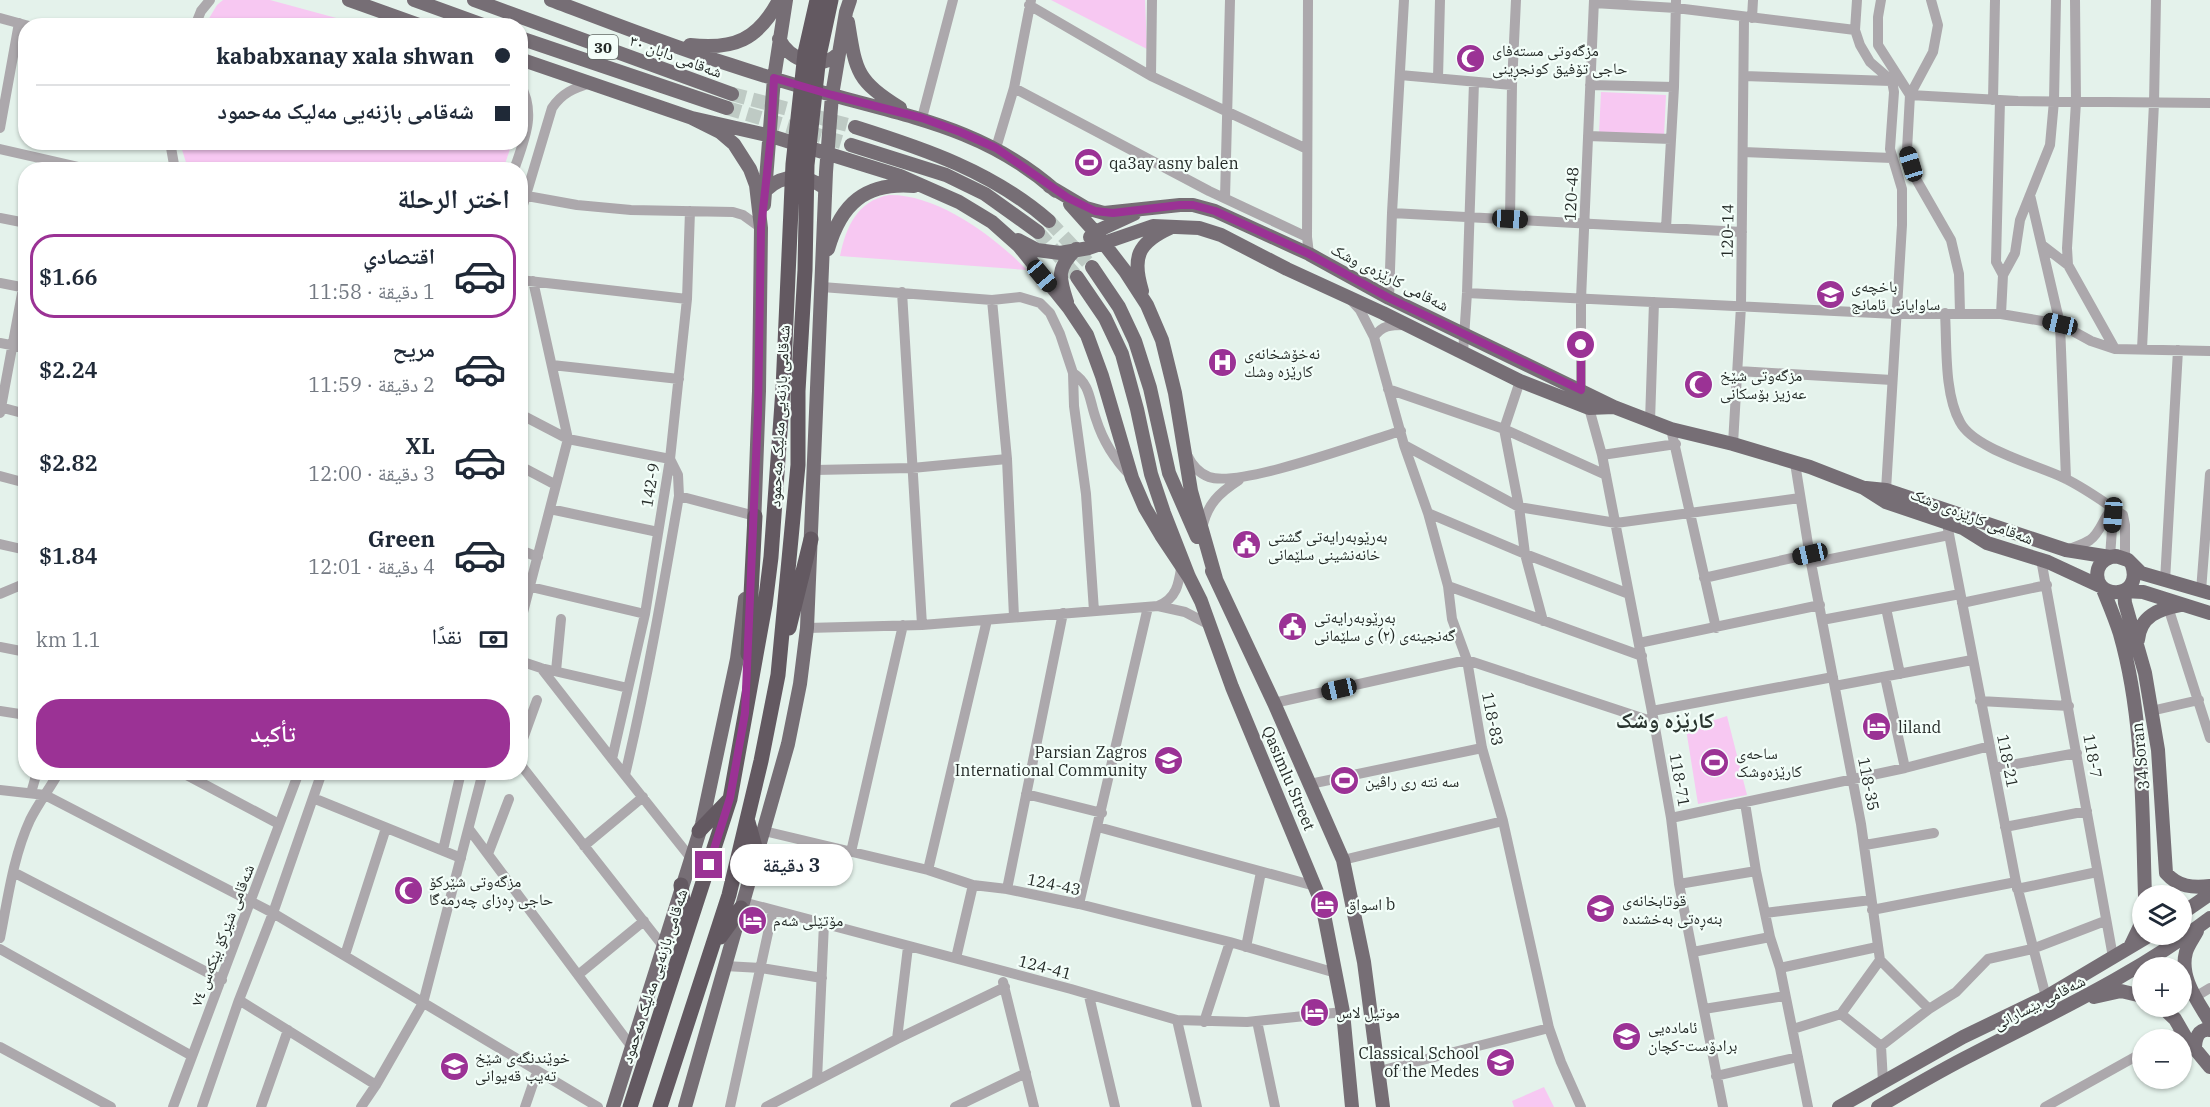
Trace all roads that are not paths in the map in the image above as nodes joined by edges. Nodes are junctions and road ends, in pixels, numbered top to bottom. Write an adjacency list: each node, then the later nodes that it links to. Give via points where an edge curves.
1 (210, 0): 28 (street)
2 (349, 0): 31 (main road)
3 (414, 0): 32 (main road)
4 (474, 0): 33 (main road, شەقامی دابان ٣٠ / 30)
5 (550, 0): 40 (main road, شەقامی دابان ٣٠ / 30)
6 (779, 0): 40 (main road, via 760,29 734,44 712,47)
7 (786, 0): 38 (main road)
8 (817, 0): 156 (highway, شەقامی بازنەیی مەلیک مەحمود, via 806,53 794,154)
9 (831, 0): 156 (highway, شەقامی بازنەیی مەلیک مەحمود, via 819,56 807,165 805,270)
10 (953, 0): 66 (street)
11 (1152, 0): 45 (street)
12 (1230, 0): 65 (street)
13 (1308, 0): 76 (street)
14 (1404, 0): 44 (street)
15 (1440, 0): 48 (street)
16 (1516, 0): 51 (street)
17 (1753, 0): 34 (street, 120-14)
18 (1857, 0): 37 (street)
19 (1881, 0): 58 (street, via 1878,45)
20 (1931, 0): 58 (street, via 1938,25 1933,52)
21 (1995, 0): 59 (street)
22 (2056, 0): 60 (street)
23 (2075, 0): 61 (street)
24 (2156, 0): 62 (street)
25 (1594, 1): 27 (street); 52 (street, 120-48)
26 (1030, 3): 45 (street); 55 (street)
27 (1676, 4): 34 (street); 53 (street)
28 (202, 6)
29 (848, 6): 42 (main road); 66 (main road, via 855,61 863,80)
30 (0, 18): 36 (street)
31 (400, 18)
32 (464, 18)
33 (523, 18)
34 (1748, 18): 37 (street); 46 (street, 120-14)
35 (528, 20): 56 (main road, شەقامی دابان ٣٠ / 30)
36 (18, 22)
37 (1855, 30): 54 (street, via 1864,54)
38 (779, 39): 42 (main road, via 790,53 807,62 828,61); 47 (main road)
39 (528, 41): 64 (main road, شەقامی دابان ٣٠ / 30)
40 (663, 41): 47 (main road, شەقامی دابان ٣٠ / 30)
41 (18, 50): 68 (street)
42 (838, 54): 57 (main road)
43 (528, 62): 50 (main road, 30)
44 (1400, 75): 48 (street); 91 (street)
45 (1151, 76): 65 (street)
46 (1744, 76): 54 (street); 77 (street, 120-14)
47 (774, 78): 57 (main road, شەقامی دابان ٣٠); 70 (main road)
48 (1438, 78): 49 (street)
49 (1474, 82): 51 (street); 92 (street)
50 (591, 83): 67 (main road, 30); 85 (street, via 567,92 552,108)
51 (1512, 85): 94 (street)
52 (1590, 85): 53 (street); 71 (street, 120-48)
53 (1674, 87): 72 (street)
54 (1893, 87): 79 (street)
55 (1014, 88): 74 (street); 88 (street)
56 (732, 94)
57 (832, 95): 66 (main road, شەقامی دابان ٣٠); 78 (main road)
58 (1910, 95): 59 (street); 133 (street, via 1907,150 1916,178 1951,240 1959,274)
59 (1996, 100): 60 (street); 113 (street, via 1996,262)
60 (2054, 101): 61 (street); 86 (street, via 2049,145)
61 (2076, 102): 62 (street); 109 (street)
62 (2154, 103): 63 (street); 145 (street)
63 (2210, 104)
64 (728, 108)
65 (1227, 110): 76 (street); 88 (street)
66 (915, 116): 74 (main road)
67 (692, 118): 70 (main road, 30); 99 (main road, via 720,132 741,153 756,185)
68 (0, 128)
69 (855, 128): 96 (main road, via 949,159 1006,188)
70 (771, 136): 78 (main road); 84 (main road)
71 (1588, 136): 72 (street); 97 (street, 120-48)
72 (1671, 139): 100 (street)
73 (851, 145): 102 (main road, via 946,175 985,194)
74 (996, 148): 81 (main road)
75 (0, 149): 80 (street)
76 (1307, 149): 104 (street)
77 (1743, 152): 79 (street); 103 (street, 120-14)
78 (828, 154): 82 (main road); 83 (main road)
79 (1893, 158): 134 (street, via 1902,189)
80 (39, 162)
81 (1049, 186): 89 (main road, شەقامی کارێزەی وشک, via 1095,211); 105 (main road)
82 (825, 188): 84 (main road, via 808,179 792,178 773,183); 111 (main road)
83 (928, 188): 101 (main road, via 979,213); 111 (main road, via 891,186 858,198 836,227)
84 (766, 190): 99 (main road)
85 (528, 192)
86 (2030, 195): 106 (street); 113 (street, via 2020,220 2015,254)
87 (528, 196): 90 (street, via 631,210)
88 (1225, 198): 104 (street)
89 (1144, 209): 105 (main road); 108 (main road, شەقامی کارێزەی وشک, via 1180,205 1209,209)
90 (690, 211): 99 (street, via 738,213); 125 (street, 142-9)
91 (1392, 213): 92 (street); 124 (street)
92 (1470, 217): 94 (street); 122 (street)
93 (0, 218): 95 (street)
94 (1510, 219): 97 (street)
95 (18, 221)
96 (1049, 221)
97 (1584, 223): 100 (street); 126 (street, 120-48)
98 (1174, 226): 105 (main road, شەقامی کارێزەی وشک, via 1148,228 1115,241); 120 (main road, شەقامی کارێزەی وشک, via 1221,235); 129 (main road, via 1151,237 1137,257 1138,279)
99 (761, 228): 196 (main road)
100 (1666, 228): 103 (street)
101 (1004, 232): 107 (main road, via 1037,250); 131 (main road)
102 (1038, 232)
103 (1742, 232): 130 (street, 120-14)
104 (1307, 237): 108 (street)
105 (1100, 238): 107 (main road); 129 (main road)
106 (2042, 245): 109 (street); 137 (street)
107 (1074, 251): 131 (main road, via 1060,275)
108 (1309, 254): 112 (main road, شەقامی کارێزەی وشک)
109 (2068, 265): 144 (street)
110 (1092, 267): 214 (main road, Qasimlu Street, via 1136,341 1169,472)
111 (823, 268): 119 (main road)
112 (1337, 270): 120 (main road); 124 (main road, شەقامی کارێزەی وشک)
113 (2003, 275): 135 (street)
114 (1077, 277): 212 (main road, Qasimlu Street, via 1105,318 1122,354 1151,474)
115 (528, 281): 116 (street)
116 (533, 281): 125 (street); 149 (street)
117 (0, 283): 118 (street)
118 (18, 287)
119 (822, 287): 121 (street); 178 (main road)
120 (1327, 288): 123 (main road, شەقامی کارێزەی وشک)
121 (902, 292): 127 (street); 176 (street)
122 (1467, 293): 126 (street); 139 (street)
123 (1348, 297): 138 (main road, شەقامی کارێزەی وشک); 140 (street, 118-83)
124 (1389, 298): 139 (main road, شەقامی کارێزەی وشک)
125 (687, 299): 152 (street, 142-9)
126 (1581, 299): 128 (street); 157 (street, 120-48)
127 (992, 300): 151 (street, via 1020,297 1040,303 1060,334); 174 (street)
128 (1654, 302): 130 (street); 163 (street)
129 (1147, 305): 171 (main road, via 1169,365)
130 (1742, 306): 134 (street); 150 (street); 169 (street, 120-14)
131 (1069, 308): 182 (main road, via 1088,335)
132 (1945, 313): 133 (street); 134 (street); 184 (street, via 1954,407 1969,435)
133 (1960, 313): 135 (street)
134 (1896, 314): 153 (street)
135 (2001, 314): 137 (street)
136 (18, 316): 142 (street)
137 (2060, 324): 144 (street); 184 (street)
138 (1405, 325): 140 (street, via 1386,326); 148 (main road, شەقامی کارێزەی وشک)
139 (1466, 333): 148 (street); 157 (main road, شەقامی کارێزەی وشک)
140 (1374, 337): 155 (street, 118-83)
141 (0, 343): 142 (street)
142 (12, 345): 143 (street); 160 (street)
143 (18, 346)
144 (2115, 349): 145 (street)
145 (2142, 349): 146 (street)
146 (2178, 350): 147 (street); 215 (street)
147 (2210, 351)
148 (1463, 353): 154 (main road, شەقامی کارێزەی وشک)
149 (552, 364): 152 (street); 167 (street)
150 (1738, 371): 153 (street); 169 (street)
151 (1074, 373): 182 (street, via 1088,388 1095,418 1115,459); 231 (street)
152 (679, 379): 173 (street, 142-9)
153 (1892, 380): 188 (street)
154 (1520, 381): 159 (main road, شەقامی کارێزەی وشک); 164 (street)
155 (1388, 389): 164 (street); 166 (street, 118-83)
156 (790, 390): 256 (highway, شەقامی بازنەیی مەلیک مەحمود, via 798,465); 267 (highway, شەقامی بازنەیی مەلیک مەحمود, via 771,557)
157 (1581, 390): 158 (main road, شەقامی کارێزەی وشک); 159 (street, 118-71)
158 (1614, 407): 159 (main road, شەقامی کارێزەی وشک); 163 (main road, شەقامی کارێزەی وشک)
159 (1589, 408): 172 (street, 118-71)
160 (0, 409): 161 (street)
161 (18, 412)
162 (528, 418): 167 (street)
163 (1650, 421): 165 (main road, شەقامی کارێزەی وشک)
164 (1504, 429): 180 (street); 191 (street)
165 (1671, 429): 168 (street); 169 (main road, شەقامی کارێزەی وشک)
166 (1401, 431): 170 (street, 118-83); 183 (street)
167 (568, 439): 173 (street); 186 (street)
168 (1676, 444): 172 (street); 195 (street)
169 (1733, 444): 175 (main road, شەقامی کارێزەی وشک)
170 (1404, 445): 191 (street); 194 (street, 118-83)
171 (1183, 446): 183 (street, via 1202,474 1221,479); 199 (main road)
172 (1602, 455): 180 (street, 118-71)
173 (670, 459): 189 (street, via 678,475); 200 (street, 142-9)
174 (1006, 459): 176 (street); 235 (street)
175 (1795, 463): 187 (main road, شەقامی کارێزەی وشک); 190 (street, 118-35)
176 (912, 468): 178 (street); 241 (street)
177 (528, 470): 186 (street)
178 (815, 470): 201 (main road)
179 (2210, 474): 222 (street)
180 (1606, 475): 197 (street, 118-71)
181 (0, 476): 185 (street)
182 (1132, 478): 212 (main road, via 1155,526)
183 (1242, 478): 199 (street, via 1216,497 1207,510)
184 (2066, 479): 192 (street)
185 (18, 481)
186 (556, 485): 193 (street)
187 (1864, 488): 188 (main road, شەقامی کارێزەی وشک); 198 (main road, شەقامی کارێزەی وشک, via 1886,502 1963,528)
188 (1886, 490): 198 (main road, شەقامی کارێزەی وشک)
189 (679, 496): 196 (street); 279 (street, via 645,692)
190 (1800, 498): 195 (street); 209 (street, 118-35)
191 (1519, 507): 197 (street); 206 (street)
192 (2110, 507): 204 (street, via 2091,540); 208 (street); 211 (street, via 2123,515)
193 (550, 509): 200 (street); 207 (street)
194 (1428, 513): 206 (street); 218 (street, 118-83)
195 (1690, 513): 197 (street); 213 (street)
196 (755, 516): 267 (highway); 308 (main road, via 737,659)
197 (1616, 524): 224 (street, 118-71)
198 (1977, 529): 204 (main road, شەقامی کارێزەی وشک); 210 (main road, شەقامی کارێزەی وشک, via 1987,543)
199 (1202, 530): 214 (main road)
200 (658, 532): 234 (street, 142-9)
201 (812, 538): 243 (main road); 256 (highway)
202 (0, 544): 203 (street)
203 (18, 548)
204 (2067, 550): 208 (main road, شەقامی کارێزەی وشک)
205 (528, 553): 207 (street)
206 (1525, 554): 224 (street); 239 (street)
207 (538, 557): 219 (street)
208 (2110, 557): 211 (main road); 220 (main road, via 2098,570)
209 (1810, 558): 213 (street); 226 (street, 118-21, via 1948,532); 227 (street, 118-35)
210 (2041, 559): 216 (street, 118-7); 220 (main road, شەقامی کارێزەی وشک)
211 (2129, 562): 215 (main road, via 2141,573); 221 (main road, via 2134,571 2132,583)
212 (1184, 568): 229 (street, via 1174,594); 242 (main road, Qasimlu Street)
213 (1704, 578): 244 (street)
214 (1216, 579): 263 (main road, Qasimlu Street)
215 (2165, 581): 222 (main road)
216 (2047, 585): 226 (street); 264 (street, 118-7)
217 (18, 586): 223 (street)
218 (1448, 586): 239 (street); 250 (street, 118-83, via 1452,619)
219 (531, 587): 225 (street); 234 (street)
220 (2102, 587): 221 (main road, via 2112,592); 312 (main road, 34 Soran, via 2120,633 2133,691)
221 (2124, 591): 228 (main road, via 2143,592); 246 (main road, 34 Soran)
222 (2205, 592)
223 (0, 594)
224 (1629, 594): 245 (street, 118-71)
225 (528, 596)
226 (1961, 599): 230 (street); 251 (street, 118-21)
227 (1820, 605): 238 (street, 118-35); 244 (street)
228 (2174, 606): 233 (main road); 246 (main road, via 2146,618 2139,629); 261 (street)
229 (1153, 607): 231 (street); 242 (street, via 1185,612); 299 (street)
230 (1886, 608): 238 (street); 255 (street)
231 (1094, 610): 232 (street)
232 (1064, 613): 235 (street); 291 (street)
233 (2210, 613)
234 (645, 614): 259 (street, 142-9)
235 (1014, 617): 237 (street)
236 (561, 619): 254 (street)
237 (987, 620): 241 (street); 322 (street)
238 (1822, 620): 258 (street, 118-35)
239 (1543, 621): 249 (street)
240 (903, 625): 241 (street); 243 (street); 316 (street)
241 (922, 625)
242 (1210, 625): 331 (main road, Qasimlu Street)
243 (807, 628): 309 (main road, via 788,744)
244 (1716, 628): 245 (street)
245 (1639, 643): 249 (street, 118-71)
246 (2137, 645): 266 (main road, 34 Soran)
247 (0, 647): 248 (street)
248 (18, 650)
249 (1642, 656): 269 (street, 118-71)
250 (1467, 660): 263 (street); 269 (street); 273 (street, 118-83)
251 (1972, 660): 255 (street); 262 (street, 118-21)
252 (528, 664): 253 (street)
253 (541, 668): 254 (street); 275 (street)
254 (556, 671): 259 (street)
255 (1900, 674): 257 (street)
256 (778, 675): 301 (highway, شەقامی بازنەیی مەلیک مەحمود)
257 (1885, 677): 258 (street); 276 (street)
258 (1834, 682): 269 (street); 287 (street, 118-35)
259 (628, 688): 275 (street, 142-9)
260 (537, 700): 270 (street)
261 (2199, 700): 266 (street); 271 (street)
262 (1980, 701): 264 (street); 272 (street, 118-21)
263 (1274, 704): 288 (main road, Qasimlu Street)
264 (2069, 706): 274 (street, 118-7)
265 (0, 711): 268 (street)
266 (2151, 711): 311 (main road, 34 Soran, via 2158,750)
267 (745, 713): 295 (highway, شەقامی بازنەیی مەلیک مەحمود)
268 (18, 714)
269 (1653, 716): 300 (street, 118-71)
270 (528, 725)
271 (2210, 738)
272 (1989, 746): 276 (street); 277 (street, 118-21)
273 (1482, 748): 288 (street); 302 (street, 118-83)
274 (2077, 753): 277 (street); 298 (street, 118-7)
275 (612, 759): 279 (street)
276 (1905, 768): 287 (street)
277 (1994, 768): 305 (street, 118-21)
278 (528, 774): 314 (street)
279 (625, 775): 293 (street)
280 (35, 780): 290 (street)
281 (54, 780): 292 (street)
282 (196, 780): 303 (street)
283 (295, 780): 303 (street, شەقامی شێرکۆ بێکەس ٧٤)
284 (319, 780): 294 (street)
285 (459, 780): 315 (street)
286 (481, 780): 307 (street)
287 (1852, 780): 297 (street); 313 (street, 118-35)
288 (1310, 784): 321 (main road, Qasimlu Street)
289 (0, 790): 290 (street)
290 (32, 793): 292 (street)
291 (1026, 794): 299 (street); 334 (street)
292 (45, 795): 324 (street, via 31,819); 336 (street)
293 (643, 797): 314 (street); 319 (street)
294 (313, 798): 306 (street); 342 (street)
295 (730, 798): 308 (highway); 348 (highway, شەقامی بازنەیی مەلیک مەحمود)
296 (509, 799): 317 (street)
297 (1745, 803): 300 (street); 323 (street)
298 (2087, 811): 305 (street); 326 (street, 118-7)
299 (1102, 813): 304 (street)
300 (1671, 818): 327 (street, 118-71)
301 (748, 820): 318 (highway); 360 (highway, شەقامی بازنەیی مەلیک مەحمود)
302 (1503, 820): 321 (street); 393 (street, 118-83)
303 (279, 824): 336 (street, شەقامی شێرکۆ بێکەس ٧٤)
304 (1098, 827): 325 (street); 337 (street)
305 (2005, 827): 332 (street, 118-21)
306 (386, 828): 315 (street); 363 (street)
307 (469, 829): 317 (street); 320 (street)
308 (699, 831): 319 (main road)
309 (764, 831): 316 (street, 124-43); 318 (main road)
310 (1934, 833): 313 (street)
311 (2163, 840): 312 (main road); 333 (main road, 34 Soran, via 2166,873 2172,879 2182,886)
312 (2143, 844): 330 (main road, 34 Soran)
313 (1865, 845): 339 (street, 118-35)
314 (584, 846): 344 (street)
315 (443, 850): 320 (street)
316 (851, 852): 322 (street, 124-43)
317 (488, 854): 372 (street)
318 (757, 854): 338 (main road)
319 (690, 857): 328 (main road)
320 (461, 858): 384 (street)
321 (1343, 860): 409 (main road, Qasimlu Street, via 1364,962)
322 (928, 870): 329 (street, 124-43)
323 (1756, 871): 327 (street); 343 (street)
324 (13, 872): 350 (street); 374 (street)
325 (1261, 872): 331 (street); 356 (street)
326 (2097, 872): 332 (street); 345 (street, 118-7)
327 (1679, 884): 362 (street, 118-71)
328 (681, 885): 348 (highway); 354 (main road)
329 (973, 885): 334 (street, 124-43); 365 (street)
330 (2145, 885)
331 (1315, 886): 371 (main road, Qasimlu Street)
332 (2017, 886): 339 (street); 361 (street, 118-21)
333 (2210, 886)
334 (1007, 889): 337 (street, 124-43)
335 (2210, 894): 340 (main road)
336 (251, 902): 342 (street); 374 (street, شەقامی شێرکۆ بێکەس ٧٤)
337 (1079, 904): 351 (street, 124-43)
338 (742, 905): 341 (street, 124-41); 360 (highway); 367 (main road)
339 (1871, 905): 343 (street); 357 (street, 118-35)
340 (2192, 906)
341 (773, 910): 347 (street, 124-41); 368 (street)
342 (273, 913): 363 (street); 383 (street)
343 (1765, 913): 349 (street)
344 (644, 921): 354 (street); 372 (street)
345 (2105, 921): 361 (street); 364 (street, 118-7)
346 (2205, 922): 381 (main road, via 2186,951 2186,973); 382 (main road, شەقامی بێسارانی)
347 (824, 923): 355 (street, 124-41); 373 (street)
348 (687, 934): 424 (highway, شەقامی بازنەیی مەلیک مەحمود)
349 (1770, 937): 362 (street); 369 (street)
350 (0, 938)
351 (1230, 942): 356 (street, 124-43); 391 (street)
352 (2132, 944): 358 (main road)
353 (2135, 945): 358 (main road, شەقامی بێسارانی)
354 (663, 946): 400 (main road)
355 (908, 947): 365 (street, 124-41); 398 (street)
356 (1246, 947): 371 (street, 124-43)
357 (1877, 947): 366 (street, 118-35); 369 (street)
358 (2130, 948): 364 (main road, شەقامی بێسارانی)
359 (0, 949): 405 (street)
360 (711, 949): 425 (highway, شەقامی بازنەیی مەلیک مەحمود)
361 (2032, 949): 380 (street, 118-21); 385 (street, via 1988,959 1956,993)
362 (1693, 952): 386 (street, 118-71)
363 (345, 955): 384 (street)
364 (2113, 957): 380 (main road, شەقامی بێسارانی)
365 (956, 958): 370 (street, 124-41)
366 (1880, 960): 385 (street); 388 (street)
367 (725, 966): 368 (street); 426 (main road)
368 (761, 968): 373 (street); 427 (street)
369 (1780, 968): 379 (street)
370 (1001, 971): 375 (street); 378 (street, 124-41)
371 (1336, 973): 387 (main road, Qasimlu Street)
372 (578, 975): 400 (street)
373 (822, 978): 413 (street)
374 (222, 980): 405 (street, شەقامی شێرکۆ بێکەس ٧٤)
375 (1005, 987): 398 (street); 411 (street)
376 (2210, 988): 381 (street)
377 (2132, 994): 382 (main road, via 2121,991)
378 (1089, 996): 389 (street, 124-41); 431 (street)
379 (1785, 996): 386 (street); 394 (street)
380 (2046, 997): 397 (main road, شەقامی بێسارانی)
381 (2195, 997): 392 (main road)
382 (2083, 999): 404 (main road, شەقامی بێسارانی)
383 (239, 1000): 396 (street); 418 (street)
384 (423, 1003): 410 (street); 415 (street)
385 (1929, 1009): 402 (street)
386 (1704, 1010): 412 (street, 118-71)
387 (1343, 1012): 390 (street, 124-41); 434 (main road, Qasimlu Street)
388 (1841, 1014): 394 (street); 402 (street)
389 (1177, 1020): 391 (street, 124-41); 432 (street)
390 (1257, 1021): 391 (street, 124-41); 433 (street)
391 (1204, 1022)
392 (2210, 1022)
393 (1549, 1028): 409 (street); 436 (street, 118-83)
394 (1793, 1029): 406 (street)
395 (2210, 1029): 403 (main road, via 2199,1033)
396 (288, 1030): 415 (street); 419 (street)
397 (1963, 1037): 404 (main road); 414 (main road, شەقامی بێسارانی)
398 (897, 1039): 413 (street)
399 (2192, 1045): 403 (main road)
400 (631, 1046): 423 (main road)
401 (0, 1047): 416 (street)
402 (1881, 1047): 414 (street)
403 (2195, 1049): 408 (main road)
404 (1971, 1055): 440 (main road, شەقامی بێسارانی)
405 (192, 1056): 417 (street, شەقامی شێرکۆ بێکەس ٧٤)
406 (1798, 1056): 412 (street); 438 (street)
407 (2132, 1059): 441 (street)
408 (2210, 1067)
409 (1379, 1071): 435 (main road, Qasimlu Street)
410 (537, 1072): 421 (street); 422 (street)
411 (1026, 1074): 429 (street); 430 (street)
412 (1716, 1076): 437 (street, 118-71)
413 (817, 1080): 428 (street)
414 (1883, 1082): 439 (main road, شەقامی بێسارانی)
415 (376, 1085): 420 (street)
416 (111, 1107)
417 (173, 1107)
418 (202, 1107)
419 (261, 1107)
420 (361, 1107)
421 (525, 1107)
422 (598, 1107)
423 (613, 1107)
424 (630, 1107)
425 (660, 1107)
426 (685, 1107)
427 (730, 1107)
428 (765, 1107)
429 (955, 1107)
430 (1034, 1107)
431 (1116, 1107)
432 (1197, 1107)
433 (1275, 1107)
434 (1352, 1107)
435 (1383, 1107)
436 (1581, 1107)
437 (1723, 1107)
438 (1808, 1107)
439 (1839, 1107)
440 (1878, 1107)
441 (2045, 1107)

